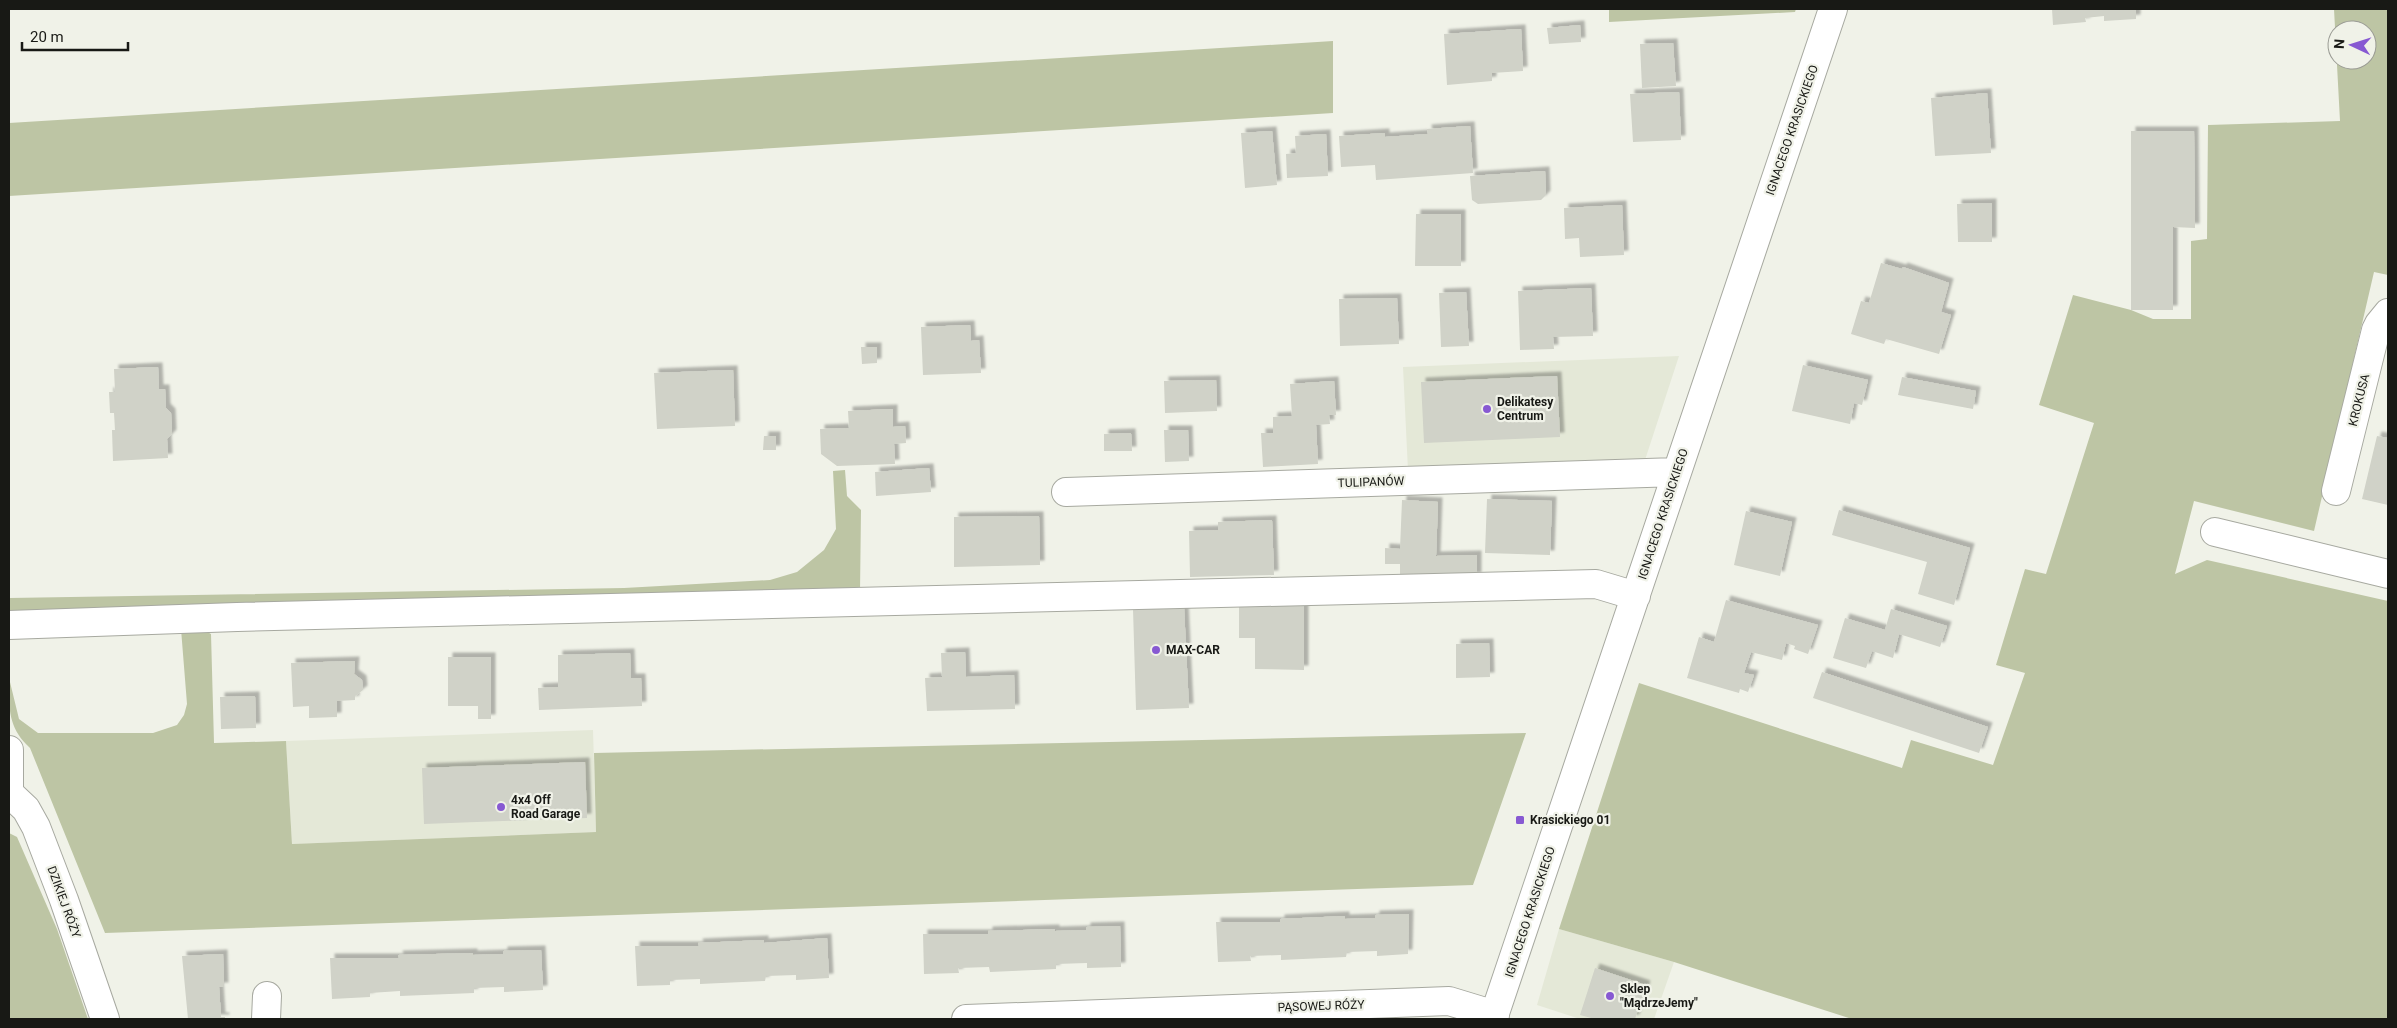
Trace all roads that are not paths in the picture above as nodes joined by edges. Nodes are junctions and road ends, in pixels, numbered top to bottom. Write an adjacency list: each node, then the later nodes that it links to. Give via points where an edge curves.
1 (1833, 9): 3 (street, IGNACEGO KRASICKIEGO)
2 (2388, 313): 4 (street, KROKUSA, via 2376,330)
3 (1676, 472): 5 (street, TULIPANÓW); 8 (street, IGNACEGO KRASICKIEGO)
4 (2336, 491)
5 (1066, 492)
6 (2215, 532): 7 (street)
7 (2388, 574)
8 (1636, 596): 9 (street, via 1596,584); 12 (street, IGNACEGO KRASICKIEGO)
9 (9, 625)
10 (9, 750): 11 (street, DZIKIEJ RÓŻY)
11 (9, 792): 13 (street, DZIKIEJ RÓŻY, via 26,809 36,827)
12 (1494, 1017): 14 (street, PĄSOWEJ RÓŻY, via 1449,1001)
13 (105, 1019)
14 (966, 1019)

